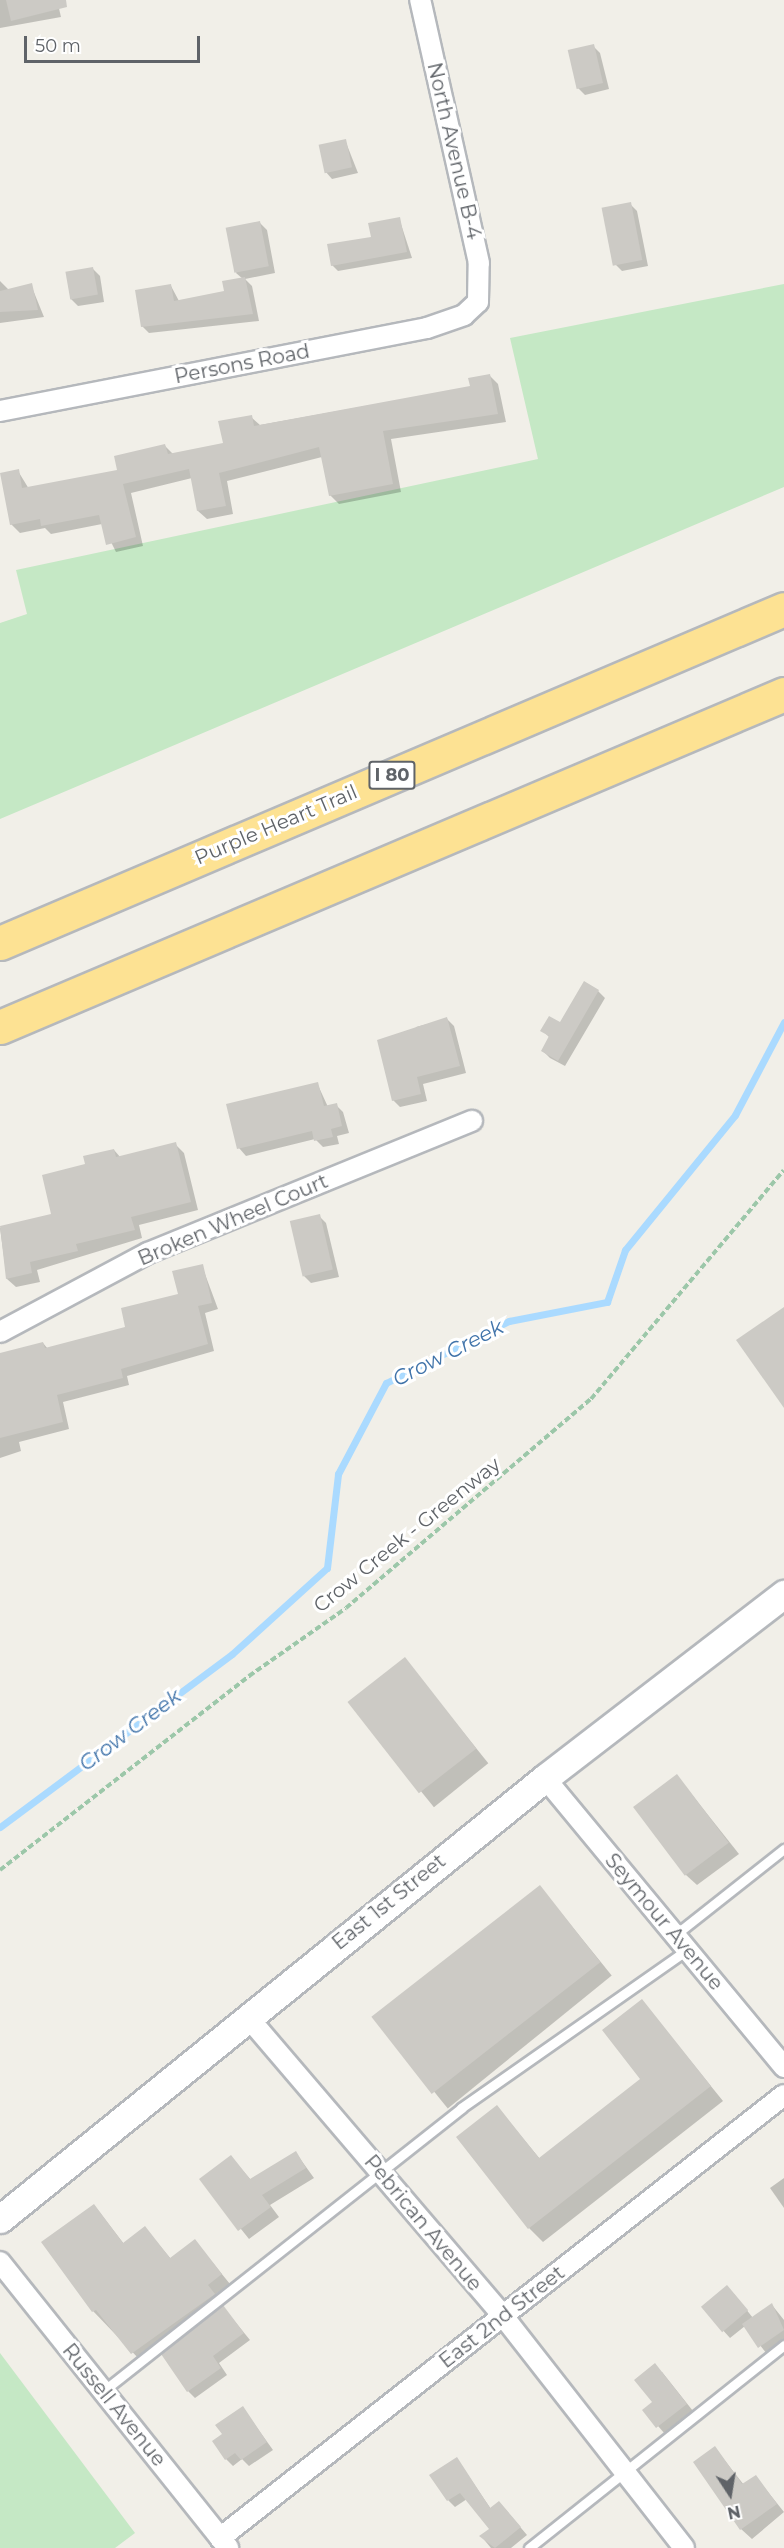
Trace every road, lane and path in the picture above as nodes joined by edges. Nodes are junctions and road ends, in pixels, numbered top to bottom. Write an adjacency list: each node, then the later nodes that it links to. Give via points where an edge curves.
1 (420, 0): 2 (street, North Avenue B-4, via 479,263)
2 (478, 303): 3 (street, Persons Road, via 464,315 427,328)
3 (0, 411)
4 (784, 609): 8 (highway, Purple Heart Trail / I 80)
5 (784, 694): 7 (highway)
6 (784, 705): 7 (highway)
7 (632, 760): 9 (highway)
8 (0, 943)
9 (0, 1027)
10 (472, 1121): 12 (street, Broken Wheel Court, via 148,1253)
11 (784, 1170): 16 (path, Crow Creek - Greenway, via 591,1399 346,1608 249,1676 122,1780)
12 (0, 1332)
13 (784, 1594): 14 (street, East 1st Street)
14 (545, 1778): 17 (street, Seymour Avenue); 18 (street, East 1st Street)
15 (784, 1849): 17 (lane)
16 (0, 1870)
17 (681, 1942): 19 (street, Seymour Avenue); 21 (lane)
18 (247, 2016): 21 (street, Pebrican Avenue); 22 (street, East 1st Street)
19 (784, 2067)
20 (784, 2095): 24 (street, East 2nd Street)
21 (378, 2170): 24 (street, Pebrican Avenue); 26 (lane)
22 (0, 2218)
23 (0, 2262): 26 (street, Russell Avenue)
24 (502, 2316): 27 (street, Pebrican Avenue); 28 (street, East 2nd Street)
25 (784, 2345): 27 (lane)
26 (102, 2391): 28 (street, Russell Avenue)
27 (624, 2472): 29 (lane); 30 (street, Pebrican Avenue)
28 (224, 2543)
29 (529, 2548)
30 (684, 2548)

